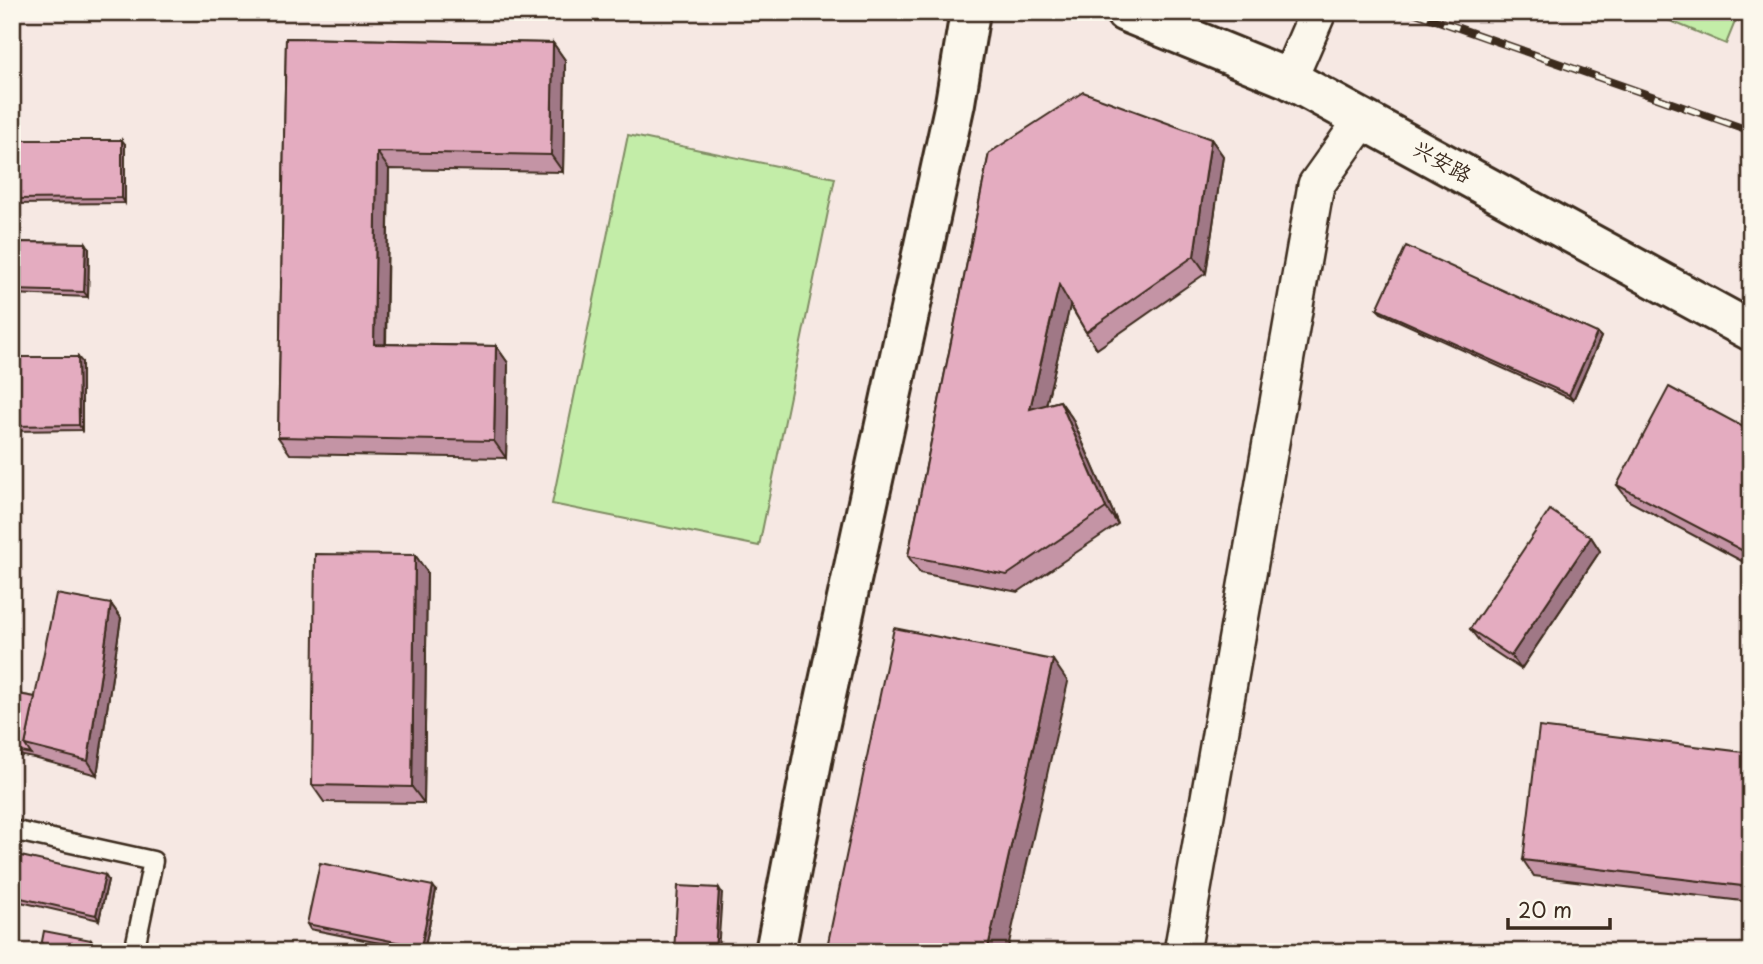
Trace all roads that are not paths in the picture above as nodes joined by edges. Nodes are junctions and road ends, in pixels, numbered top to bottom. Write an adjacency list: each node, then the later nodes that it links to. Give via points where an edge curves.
1 (970, 12): 9 (street, via 955,103 815,746)
2 (1125, 12): 4 (street, 兴安路)
3 (1318, 12): 4 (street)
4 (1289, 79): 5 (street, 兴安路)
5 (1363, 118): 6 (street, 兴安路); 10 (street, via 1316,185)
6 (1751, 331)
7 (12, 830): 8 (lane, via 153,861)
8 (134, 952)
9 (775, 952)
10 (1182, 952)

